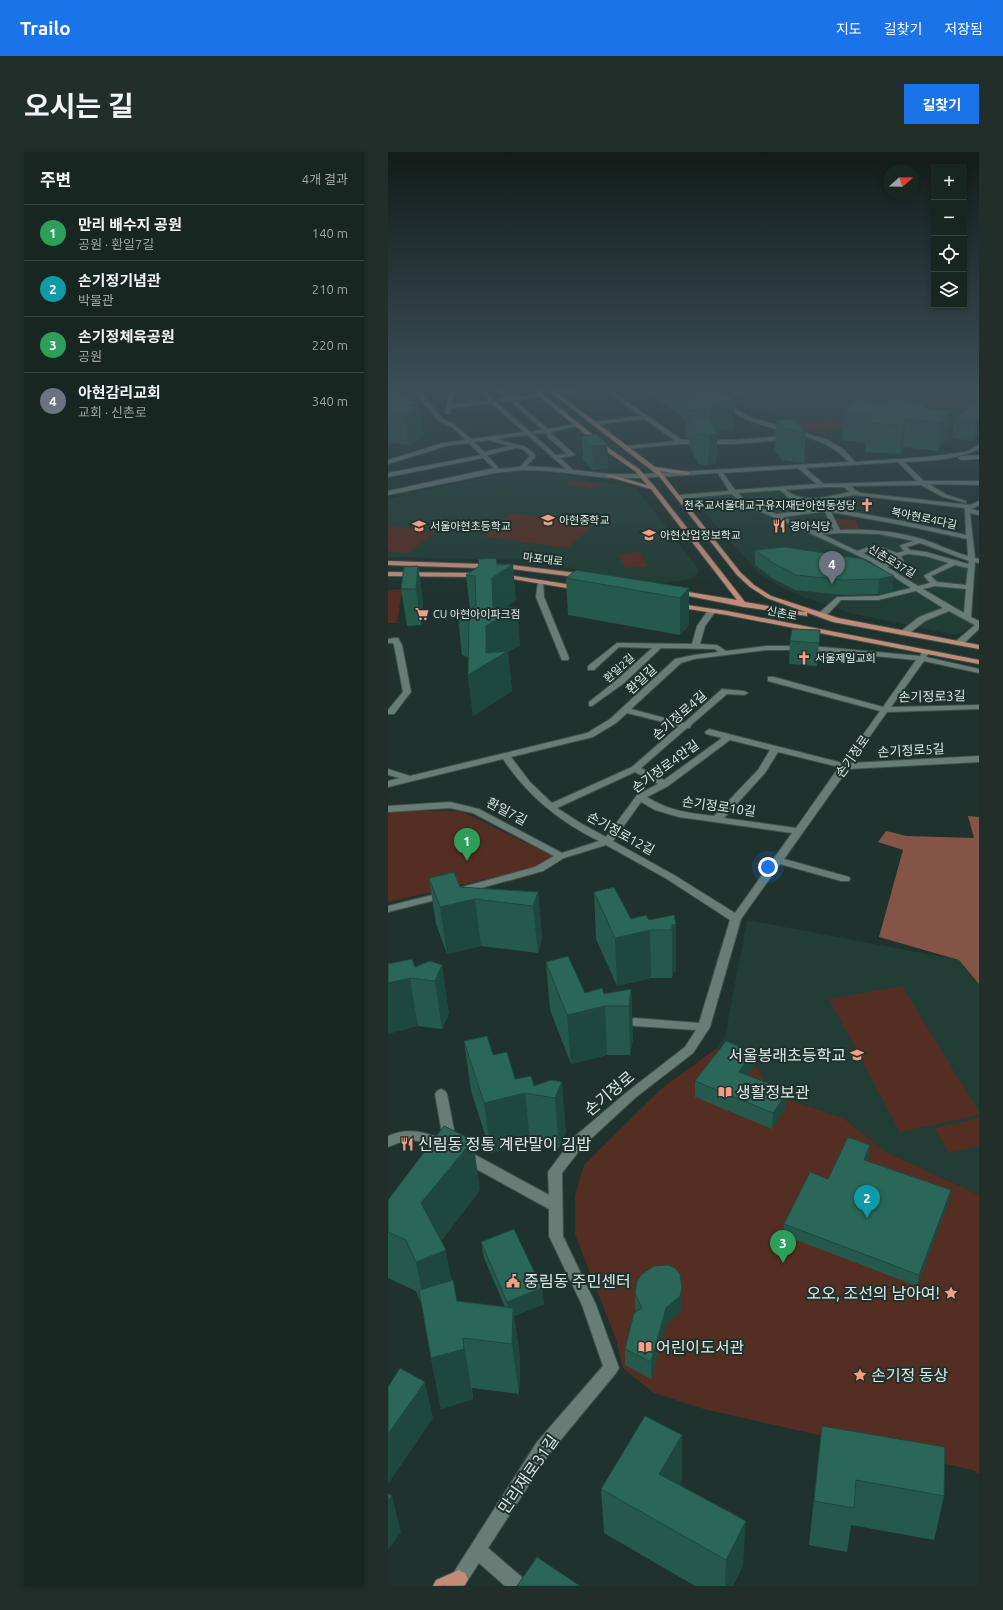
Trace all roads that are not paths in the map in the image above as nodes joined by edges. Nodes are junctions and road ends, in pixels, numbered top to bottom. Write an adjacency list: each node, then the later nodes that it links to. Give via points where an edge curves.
1 (401, 458): 13 (street)
2 (468, 458): 23 (street)
3 (486, 458): 19 (street, via 497,468)
4 (531, 458): 17 (street)
5 (555, 458): 20 (street)
6 (619, 458): 15 (main road, 신촌로)
7 (639, 458): 18 (main road, 신촌로)
8 (848, 458): 14 (street)
9 (931, 458): 12 (street)
10 (962, 458): 11 (street)
11 (979, 458)
12 (900, 461): 14 (street); 29 (street)
13 (388, 462)
14 (854, 464): 16 (street)
15 (630, 466): 26 (main road, via 623,473); 27 (main road, 신촌로)
16 (800, 467): 21 (street); 32 (street)
17 (522, 468): 19 (street); 20 (street)
18 (653, 468): 22 (main road); 25 (main road, 신촌로)
19 (495, 471): 35 (street)
20 (571, 471): 26 (street)
21 (720, 472): 22 (street); 36 (street, 신촌로37길)
22 (687, 473): 24 (street)
23 (388, 474)
24 (680, 474): 25 (street); 28 (main road)
25 (661, 475): 27 (street); 28 (main road, 신촌로)
26 (609, 476): 27 (street); 33 (main road)
27 (641, 476): 33 (main road, 신촌로)
28 (667, 482): 38 (main road, 신촌로)
29 (921, 482): 30 (street); 31 (street); 40 (street, via 935,493)
30 (979, 483)
31 (847, 486): 32 (street); 37 (street)
32 (824, 487): 34 (street)
33 (653, 488): 69 (main road, 신촌로)
34 (782, 489): 36 (street); 39 (street, via 791,497 809,501)
35 (390, 492)
36 (732, 492): 38 (street); 43 (street, 신촌로37길, via 746,504)
37 (855, 493): 39 (street); 40 (street, via 913,502)
38 (679, 497): 72 (main road, 신촌로, via 739,574 752,586 769,597)
39 (823, 499): 41 (street, via 838,506)
40 (974, 506): 42 (street); 46 (street)
41 (827, 510): 43 (street, 북아현로4다길); 44 (street); 46 (street, 북아현로4다길, via 880,518)
42 (979, 513)
43 (775, 516): 45 (street, 신촌로37길)
44 (838, 531): 45 (street); 47 (street, via 872,531)
45 (814, 533): 50 (street, 신촌로37길)
46 (970, 540): 48 (street, 북아현로4다길); 52 (street)
47 (921, 541): 49 (street, via 903,546); 52 (street)
48 (979, 542)
49 (908, 552): 51 (street, 신촌로37길); 54 (street, 신촌로37길)
50 (857, 553): 51 (street, 신촌로37길, via 874,547); 56 (street, 신촌로37길)
51 (897, 555): 56 (street, via 901,562)
52 (972, 560): 53 (street); 57 (street)
53 (979, 561)
54 (955, 562): 57 (street, 신촌로37길); 61 (street, 신촌로37길, via 927,576)
55 (388, 563): 59 (main road, 마포대로, via 512,567)
56 (882, 566): 63 (street, 신촌로37길)
57 (971, 567): 62 (street)
58 (388, 574): 60 (main road, 마포대로, via 490,576)
59 (594, 578)
60 (540, 582): 64 (main road, 마포대로); 85 (street, via 540,597)
61 (935, 584): 62 (street); 63 (street, 신촌로37길)
62 (970, 587): 66 (street)
63 (915, 588): 70 (street, 신촌로37길); 72 (street, via 878,598 839,598)
64 (583, 589)
65 (671, 591): 69 (main road)
66 (969, 595): 67 (street); 73 (street)
67 (979, 595)
68 (668, 604): 71 (main road)
69 (743, 604): 74 (main road, 신촌로); 75 (main road)
70 (950, 608): 73 (street, 신촌로37길); 77 (street, via 922,619)
71 (712, 611): 74 (main road); 81 (street, via 701,626)
72 (822, 615): 75 (main road, 신촌로)
73 (967, 617): 76 (street, 신촌로37길)
74 (756, 619): 84 (main road, 신촌로)
75 (836, 620): 77 (main road, 신촌로)
76 (979, 624): 79 (street)
77 (904, 633): 79 (main road, 신촌로)
78 (388, 641): 95 (street, via 395,640 398,645 406,692)
79 (959, 643): 82 (main road, 신촌로)
80 (659, 646): 81 (street, 환일2길); 87 (street, 환일2길, via 617,645); 91 (street, 환일2길)
81 (695, 647): 83 (street, 환일2길, via 717,647)
82 (979, 647)
83 (725, 653): 84 (street, 환일길, via 766,648 811,648); 93 (street, 환일길, via 678,661)
84 (924, 655): 86 (main road, 신촌로); 88 (street, 환일길); 94 (street, 손기정로)
85 (565, 658)
86 (979, 662)
87 (591, 668)
88 (979, 671)
89 (771, 679): 94 (street)
90 (744, 693): 96 (street, 손기정로4길, via 725,691)
91 (592, 704)
92 (979, 707): 94 (street, 손기정로3길)
93 (626, 710): 96 (street); 100 (street, 환일길, via 614,721 590,735)
94 (885, 710): 102 (street, 손기정로)
95 (391, 712)
96 (687, 726): 103 (street, 손기정로4길)
97 (709, 732): 98 (street, 손기정로5길)
98 (728, 737): 99 (street, 손기정로5길); 107 (street, 손기정로4안길)
99 (776, 748): 102 (street, 손기정로5길); 111 (street, via 762,770)
100 (506, 756): 105 (street, 환일길); 109 (street, 손기정로12길, via 537,796)
101 (979, 760): 102 (street, 손기정로5길)
102 (845, 766): 112 (street, 손기정로)
103 (635, 769): 107 (street); 109 (street, 손기정로4길)
104 (388, 772): 105 (street)
105 (411, 779): 106 (street, 환일길)
106 (388, 784)
107 (665, 784): 108 (street, 손기정로4안길)
108 (640, 797): 111 (street, 손기정로10길, via 658,808 679,814); 113 (street, 손기정로4안길)
109 (551, 807): 113 (street, 손기정로12길, via 571,822)
110 (388, 808): 114 (street, 환일7길, via 450,805 476,811)
111 (717, 819): 112 (street, 손기정로10길)
112 (798, 832): 115 (street, 손기정로)
113 (608, 840): 114 (street); 118 (street, 손기정로12길, via 685,885)
114 (560, 856): 117 (street, via 539,869)
115 (778, 860): 116 (street); 118 (street, 손기정로)
116 (845, 879)
117 (388, 910)
118 (736, 919): 120 (street, 손기정로)
119 (635, 1022): 120 (street)
120 (704, 1027): 124 (street, 손기정로, via 689,1050 631,1095 578,1142 555,1172)
121 (441, 1094): 123 (street)
122 (388, 1142): 123 (street, via 408,1135 420,1135)
123 (451, 1148): 124 (street)
124 (556, 1206): 125 (street, 손기정로, via 556,1236 589,1305)
125 (611, 1368): 126 (street, 만리재로31길, via 543,1448)
126 (477, 1550): 127 (street, 만리재로31길); 128 (street)
127 (456, 1582): 129 (main road)
128 (518, 1585)
129 (442, 1586)

